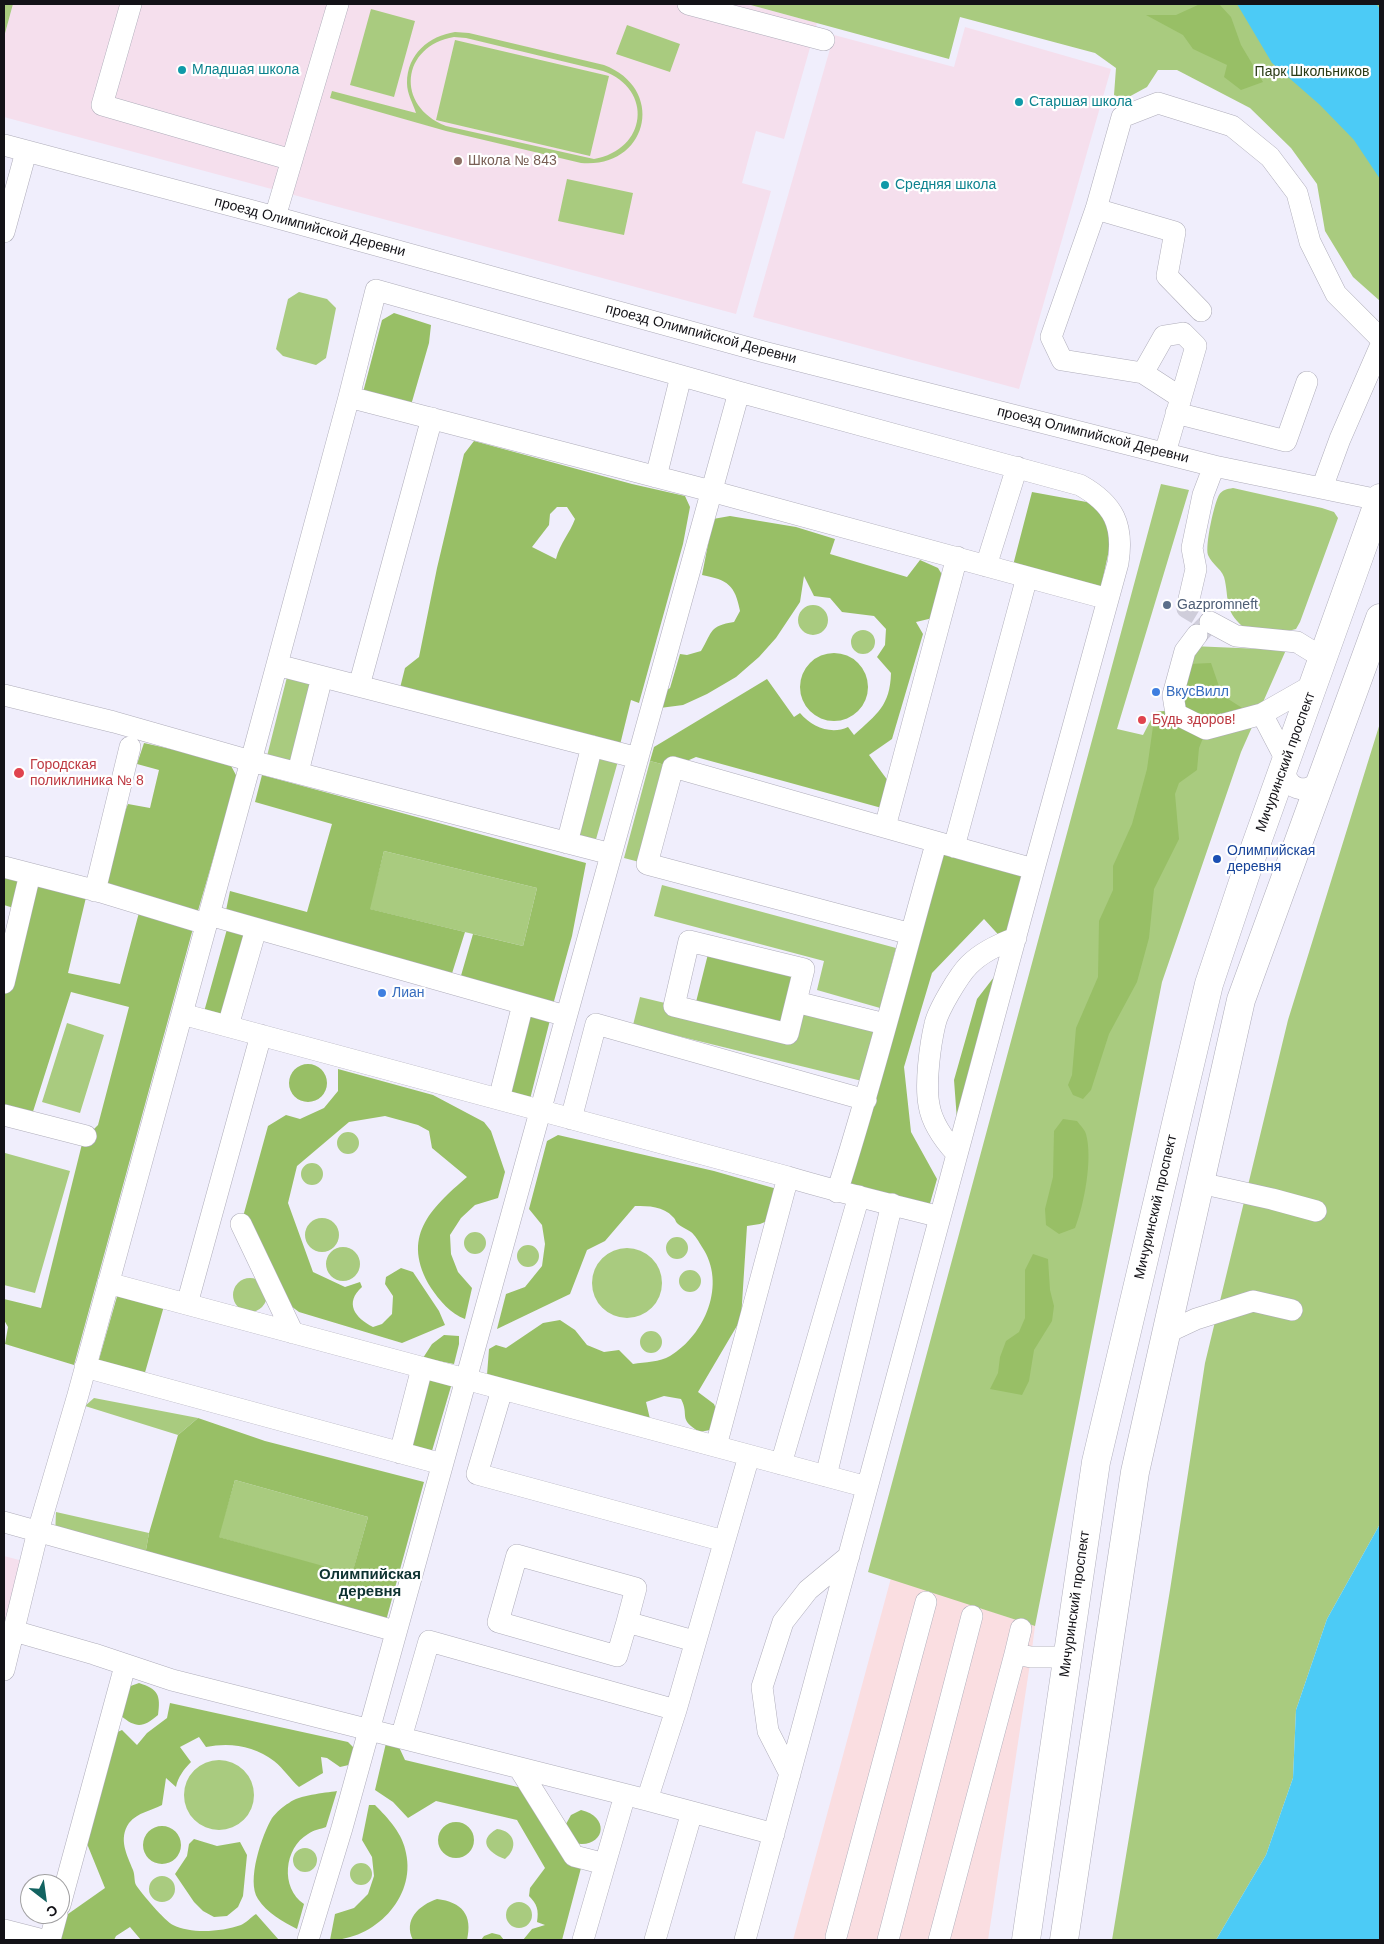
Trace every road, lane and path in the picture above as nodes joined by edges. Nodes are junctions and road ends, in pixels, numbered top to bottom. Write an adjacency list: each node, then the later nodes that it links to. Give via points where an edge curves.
1 (131, 4): 7 (street, via 102,105)
2 (338, 4): 7 (street)
3 (688, 4): 4 (street)
4 (824, 40)
5 (4, 145): 6 (street, проезд Олимпийской Деревни)
6 (26, 152): 9 (street, проезд Олимпийской Деревни); 10 (street)
7 (292, 160): 9 (street)
8 (1096, 209): 11 (street, via 1175,232 1167,276); 12 (street, via 1122,117 1158,103 1232,126 1270,157 1297,193 1310,242 1336,294); 14 (street, via 1052,337 1062,360)
9 (275, 217): 21 (street, проезд Олимпийской Деревни, via 764,352)
10 (4, 232)
11 (1201, 311)
12 (1380, 338)
13 (1380, 347): 25 (street)
14 (1144, 373): 19 (street); 19 (street, via 1164,336 1183,332 1196,346)
15 (681, 376): 17 (street); 18 (street, via 376,290); 24 (street)
16 (1307, 382): 19 (street, via 1286,441)
17 (739, 392): 23 (street); 26 (street)
18 (349, 397): 20 (street); 35 (street)
19 (1178, 405): 21 (street)
20 (432, 418): 24 (street); 38 (street)
21 (1165, 453): 22 (street, проезд Олимпийской Деревни)
22 (1214, 466): 25 (street, проезд Олимпийской Деревни); 32 (street, via 1203,495 1192,548 1196,569)
23 (1016, 467): 29 (street); 31 (street, via 1080,485 1106,504 1120,529 1121,545)
24 (656, 477): 26 (street)
25 (1322, 488): 27 (street, проезд Олимпийской Деревни)
26 (712, 491): 28 (street); 43 (street)
27 (1380, 499): 34 (main road, Мичуринский проспект)
28 (957, 557): 29 (street); 48 (street)
29 (986, 566): 30 (street)
30 (1027, 577): 31 (street); 50 (street)
31 (1108, 598): 53 (street)
32 (1189, 599)
33 (1380, 618): 47 (main road)
34 (1323, 658): 37 (main road, Мичуринский проспект); 40 (street, via 1297,642 1236,636 1204,628 1185,651 1172,695 1176,714 1206,729)
35 (277, 665): 36 (street); 44 (street)
36 (322, 677): 38 (street); 46 (street)
37 (1313, 685): 40 (street); 45 (main road, Мичуринский проспект)
38 (359, 686): 41 (street)
39 (4, 695): 44 (street)
40 (1262, 714): 45 (street)
41 (592, 746): 43 (street); 49 (street)
42 (130, 747): 55 (street)
43 (638, 758): 51 (street)
44 (251, 761): 46 (street); 56 (street)
45 (1286, 761): 47 (street, via 1286,778 1297,788 1312,787); 111 (main road, Мичуринский проспект, via 1209,984 1096,1462)
46 (298, 772): 49 (street)
47 (1322, 776): 76 (main road, via 1241,1000)
48 (884, 827): 50 (street); 58 (street, via 673,767 647,864)
49 (567, 843): 51 (street)
50 (945, 846): 53 (street); 58 (street)
51 (611, 854): 64 (street)
52 (4, 867): 54 (street)
53 (1034, 869): 59 (street)
54 (30, 874): 55 (street); 60 (street)
55 (95, 891): 56 (street)
56 (207, 920): 57 (street); 63 (street)
57 (256, 929): 62 (street); 65 (street)
58 (911, 934): 66 (street)
59 (1016, 938): 74 (street); 74 (street, via 994,946 969,965 935,1023 928,1068 929,1105 940,1136)
60 (4, 983)
61 (796, 1002): 61 (street, via 788,1034 674,1006 689,941 804,969); 66 (street)
62 (523, 1004): 64 (street); 68 (street)
63 (182, 1014): 65 (street); 83 (street)
64 (566, 1016): 70 (street)
65 (228, 1026): 67 (street)
66 (884, 1026): 69 (street)
67 (261, 1035): 68 (street); 84 (street)
68 (499, 1099): 70 (street)
69 (866, 1100): 72 (street, via 596,1024); 77 (street)
70 (540, 1110): 72 (street); 90 (street)
71 (4, 1115): 73 (street)
72 (572, 1119): 75 (street)
73 (86, 1136)
74 (957, 1154): 81 (street)
75 (788, 1177): 77 (street); 92 (street)
76 (1200, 1183): 80 (street); 87 (main road)
77 (837, 1192): 78 (street)
78 (859, 1196): 79 (street); 96 (street)
79 (892, 1204): 81 (street); 97 (street)
80 (1316, 1211)
81 (940, 1217): 98 (street)
82 (241, 1224): 86 (street)
83 (108, 1283): 84 (street); 88 (street)
84 (187, 1304): 86 (street)
85 (1292, 1310): 87 (street, via 1253,1301 1196,1319)
86 (292, 1333): 89 (street)
87 (1166, 1334): 137 (main road, via 1136,1472)
88 (85, 1367): 93 (street); 100 (street)
89 (422, 1368): 90 (street); 93 (street)
90 (465, 1380): 91 (street); 95 (street)
91 (502, 1390): 92 (street); 101 (street, via 477,1474)
92 (716, 1446): 94 (street)
93 (400, 1453): 95 (street)
94 (749, 1456): 96 (street); 101 (street)
95 (442, 1464): 108 (street)
96 (781, 1464): 97 (street)
97 (826, 1476): 98 (street)
98 (867, 1487): 102 (street)
99 (4, 1522): 100 (street)
100 (38, 1531): 107 (street); 108 (street)
101 (724, 1541): 109 (street)
102 (849, 1556): 118 (street); 118 (street, via 808,1590 783,1622 762,1687 768,1731)
103 (926, 1602): 127 (street)
104 (972, 1616): 134 (street)
105 (627, 1622): 105 (street, via 636,1588 517,1555 498,1622 617,1656); 109 (street)
106 (1021, 1629): 110 (street)
107 (14, 1631): 112 (street); 113 (street)
108 (395, 1631): 115 (street)
109 (694, 1641): 114 (street)
110 (1015, 1654): 111 (street); 135 (street)
111 (1068, 1657): 136 (main road, Мичуринский проспект)
112 (125, 1666): 115 (street); 124 (street)
113 (4, 1670)
114 (676, 1710): 116 (street, via 428,1641); 120 (street)
115 (368, 1730): 116 (street); 130 (street)
116 (401, 1738): 117 (street)
117 (519, 1768): 119 (street); 123 (street, via 574,1856)
118 (790, 1774): 122 (street)
119 (625, 1795): 120 (street); 123 (street)
120 (647, 1800): 121 (street)
121 (692, 1812): 122 (street); 132 (street)
122 (774, 1834): 133 (street)
123 (605, 1864): 131 (street)
124 (68, 1874)
125 (55, 1924): 129 (street)
126 (4, 1930): 128 (street)
127 (839, 1939)
128 (44, 1940)
129 (50, 1940)
130 (308, 1940)
131 (583, 1940)
132 (654, 1940)
133 (745, 1940)
134 (888, 1940)
135 (939, 1940)
136 (1026, 1940)
137 (1064, 1940)

